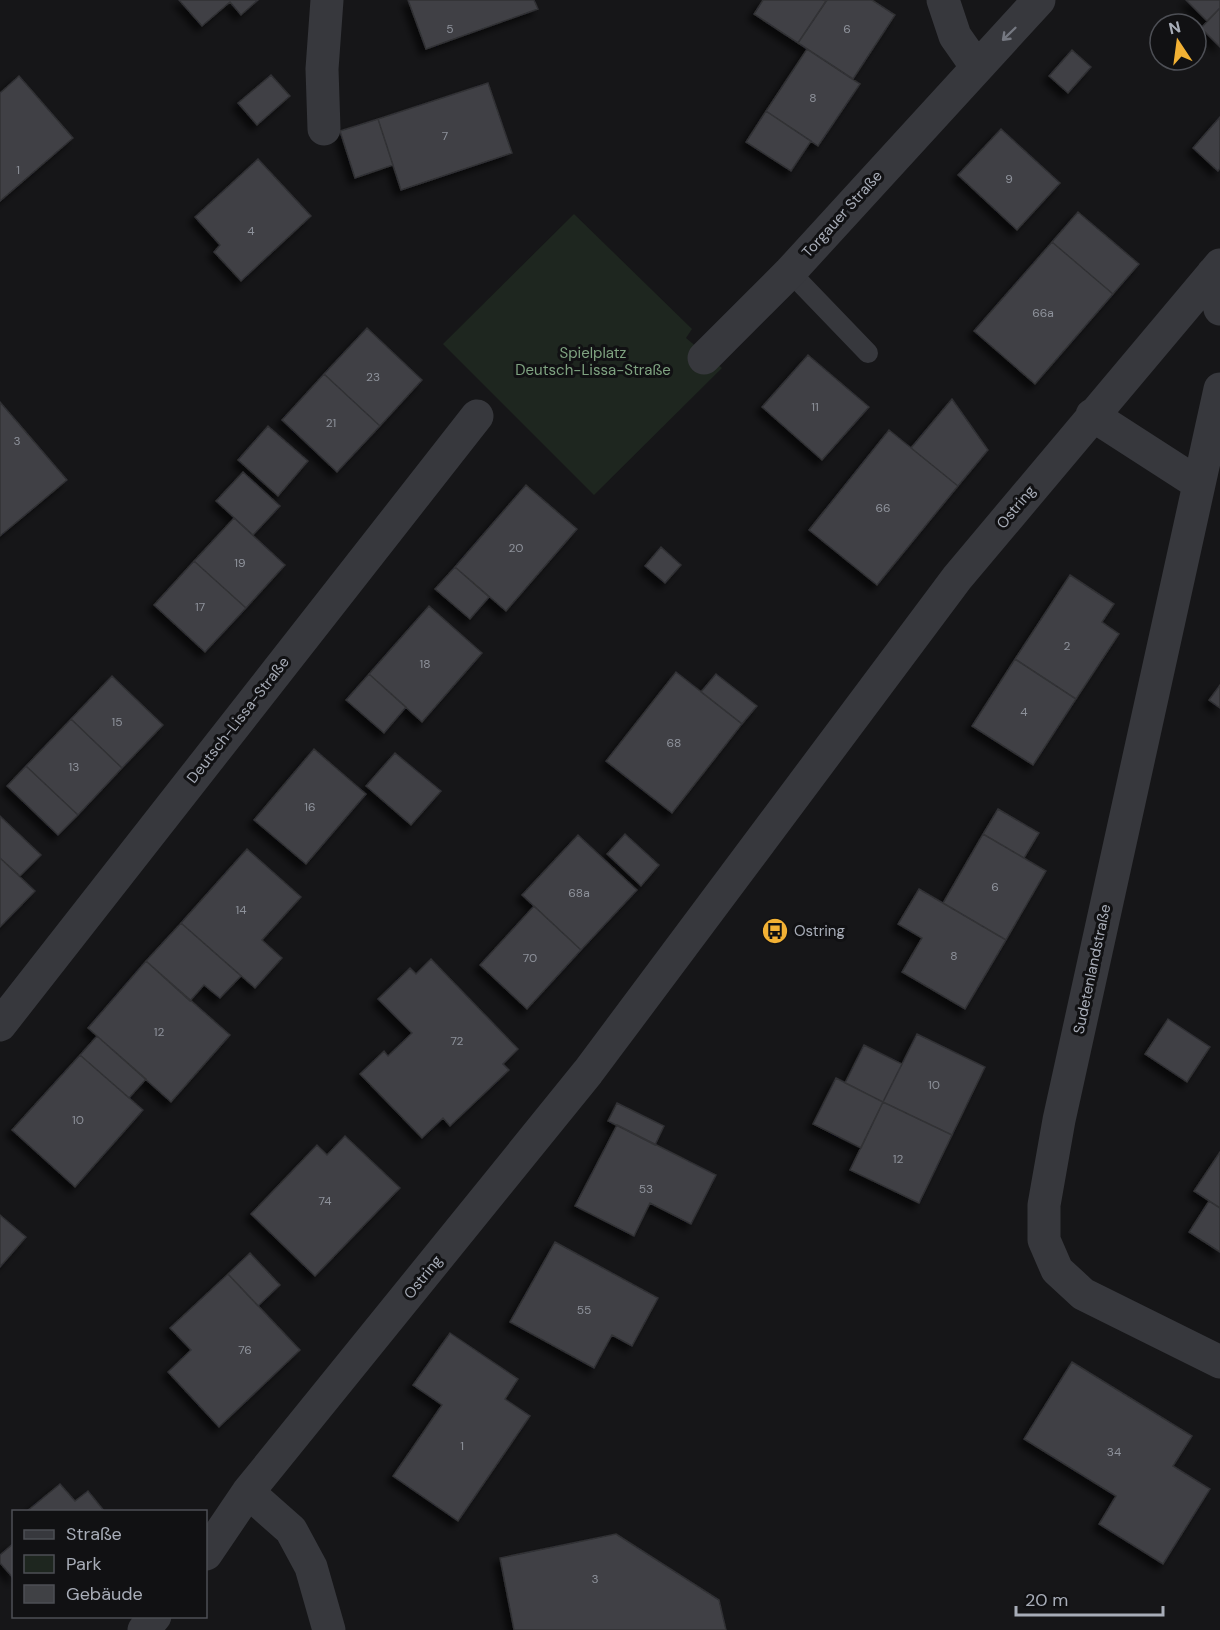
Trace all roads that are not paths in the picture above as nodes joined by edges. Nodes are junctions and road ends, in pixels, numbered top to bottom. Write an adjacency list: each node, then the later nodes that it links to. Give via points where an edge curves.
1 (327, 0): 5 (street, via 322,69)
2 (943, 0): 4 (street, via 955,36)
3 (1039, 0): 4 (street, Torgauer Straße, one-way to 4)
4 (976, 66): 7 (street, Torgauer Straße)
5 (324, 129)
6 (1217, 269): 8 (street); 13 (street, Ostring)
7 (790, 272): 9 (lane); 10 (street, Torgauer Straße)
8 (1220, 309)
9 (868, 352)
10 (704, 358)
11 (1220, 389): 14 (street, Sudetenlandstraße)
12 (477, 416): 15 (street, Deutsch-Lissa-Straße)
13 (1092, 416): 14 (street); 17 (street, Ostring, via 957,578 588,1072)
14 (1199, 484): 16 (street, Sudetenlandstraße, via 1059,1120 1044,1205 1044,1240 1057,1270 1083,1294)
15 (0, 1025)
16 (1220, 1362)
17 (248, 1492): 18 (street, Ostring); 21 (street, via 291,1530 311,1567)
18 (207, 1553)
19 (154, 1618): 20 (street)
20 (144, 1630)
21 (329, 1630)

